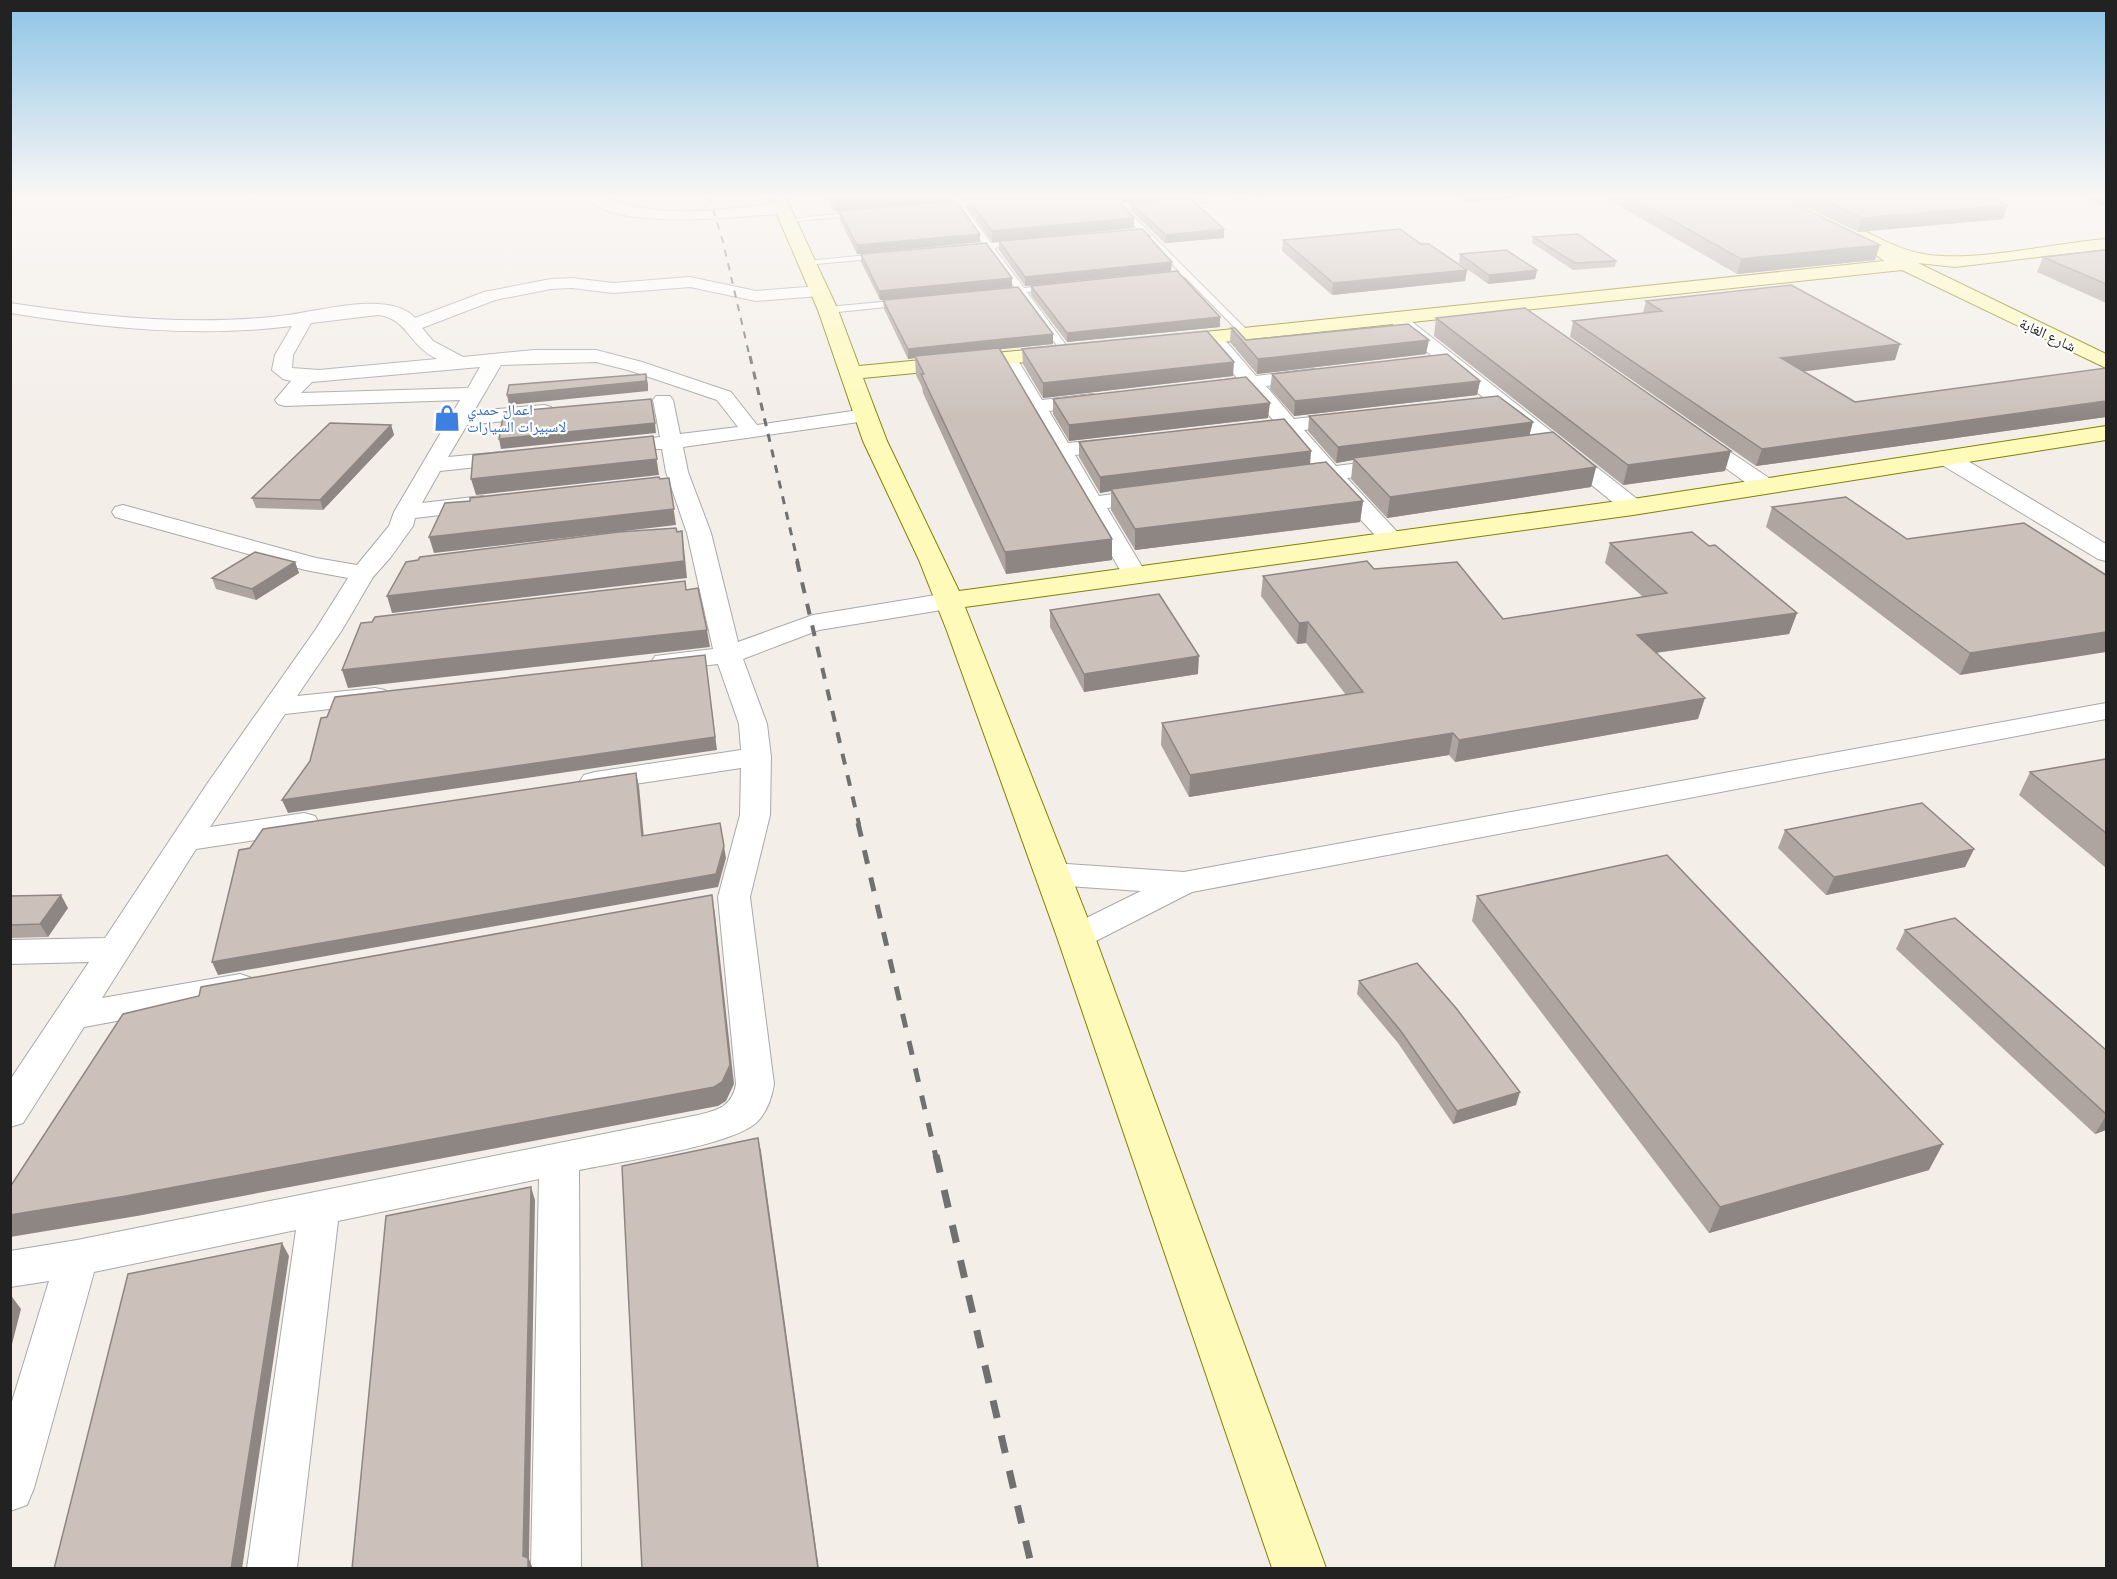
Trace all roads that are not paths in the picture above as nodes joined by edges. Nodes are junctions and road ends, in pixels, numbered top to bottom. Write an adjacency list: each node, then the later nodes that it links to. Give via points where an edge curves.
1 (810, 270): 11 (street)
2 (856, 270): 11 (lane)
3 (1006, 270): 12 (lane)
4 (1185, 270): 8 (lane)
5 (1851, 270): 15 (street)
6 (1918, 270): 20 (street, شارع الغابة)
7 (1949, 270): 20 (street, شارع الغابة)
8 (1189, 274): 9 (lane); 22 (lane)
9 (1155, 277)
10 (1066, 286): 12 (lane)
11 (818, 288): 14 (lane); 21 (street, via 756,296 690,282 613,288 551,284 490,296); 35 (street)
12 (1021, 290): 13 (lane); 27 (lane)
13 (987, 294)
14 (907, 302)
15 (1509, 306): 18 (street); 19 (street)
16 (10, 308): 17 (street, via 83,319 194,326 250,326)
17 (305, 318): 21 (street, via 355,311 392,312 402,315); 36 (street, via 282,361 282,370)
18 (1396, 318): 22 (street); 30 (street)
19 (1528, 320)
20 (2039, 324): 26 (street, شارع الغابة); 33 (street, شارع الغابة)
21 (411, 326): 31 (street, via 421,341)
22 (1245, 333): 23 (street)
23 (1212, 337): 24 (street); 37 (street)
24 (1146, 344)
25 (1089, 350): 27 (street)
26 (2106, 350)
27 (1066, 352): 28 (street)
28 (1007, 358): 35 (street); 44 (street)
29 (494, 360): 31 (street); 39 (street, via 555,354 596,356); 43 (street)
30 (1449, 360): 32 (street); 41 (street)
31 (458, 362): 36 (street)
32 (1426, 362)
33 (2106, 362)
34 (1334, 373): 37 (street)
35 (851, 374): 46 (street)
36 (306, 376): 43 (street, via 285,400)
37 (1253, 382): 38 (street); 49 (street)
38 (1196, 388)
39 (707, 392): 50 (street, via 726,397); 53 (street, via 651,401)
40 (1116, 398): 44 (street)
41 (1501, 401): 42 (street); 55 (street)
42 (1477, 403)
43 (467, 406): 45 (street); 62 (street)
44 (1035, 407): 58 (street)
45 (567, 409)
46 (866, 415): 50 (street); 77 (street)
47 (1372, 416): 49 (street)
48 (1676, 423): 65 (street)
49 (1290, 426): 51 (street); 63 (street)
50 (752, 432): 53 (street)
51 (1233, 432)
52 (2106, 433): 60 (street)
53 (670, 442): 56 (street); 80 (street, via 669,482 701,586)
54 (1142, 442): 58 (street)
55 (1555, 443): 57 (street); 69 (street)
56 (635, 445)
57 (1519, 448)
58 (1062, 450): 68 (street)
59 (540, 454): 62 (street)
60 (1945, 457): 65 (street); 73 (street)
61 (1413, 463): 63 (street)
62 (433, 465): 71 (street)
63 (1331, 474): 64 (street); 72 (street)
64 (1272, 481)
65 (1764, 485): 69 (street)
66 (1177, 493): 68 (street)
67 (508, 500): 71 (street)
68 (1094, 503): 76 (street)
69 (1633, 507): 72 (street)
70 (123, 512): 75 (street, via 314,565)
71 (405, 512): 75 (street, via 401,526 382,554)
72 (1394, 541): 76 (street)
73 (2106, 554)
74 (400, 567): 75 (street)
75 (364, 572): 79 (street)
76 (1135, 575): 77 (street)
77 (948, 601): 80 (street, via 813,623); 89 (street)
78 (362, 627): 79 (street)
79 (329, 630): 83 (street)
80 (728, 654): 81 (street); 85 (street, via 753,724)
81 (645, 664)
82 (395, 693): 83 (street)
83 (277, 707): 88 (street)
84 (2106, 711): 90 (street)
85 (756, 757): 86 (street); 91 (street, via 755,815)
86 (565, 785)
87 (328, 820): 88 (street)
88 (186, 841): 94 (street)
89 (1052, 874): 90 (street); 93 (street)
90 (1184, 883): 93 (street)
91 (734, 897): 92 (street); 99 (street, via 755,1084 753,1100 741,1114 718,1124)
92 (699, 904)
93 (1076, 937): 106 (street)
94 (114, 950): 95 (street); 97 (street)
95 (10, 952)
96 (270, 981): 97 (street)
97 (71, 1016): 98 (street)
98 (10, 1112)
99 (559, 1158): 100 (street); 105 (street)
100 (320, 1208): 101 (street); 104 (street)
101 (77, 1258): 102 (street); 103 (street)
102 (10, 1269)
103 (10, 1488)
104 (272, 1569)
105 (556, 1569)
106 (1299, 1569)

